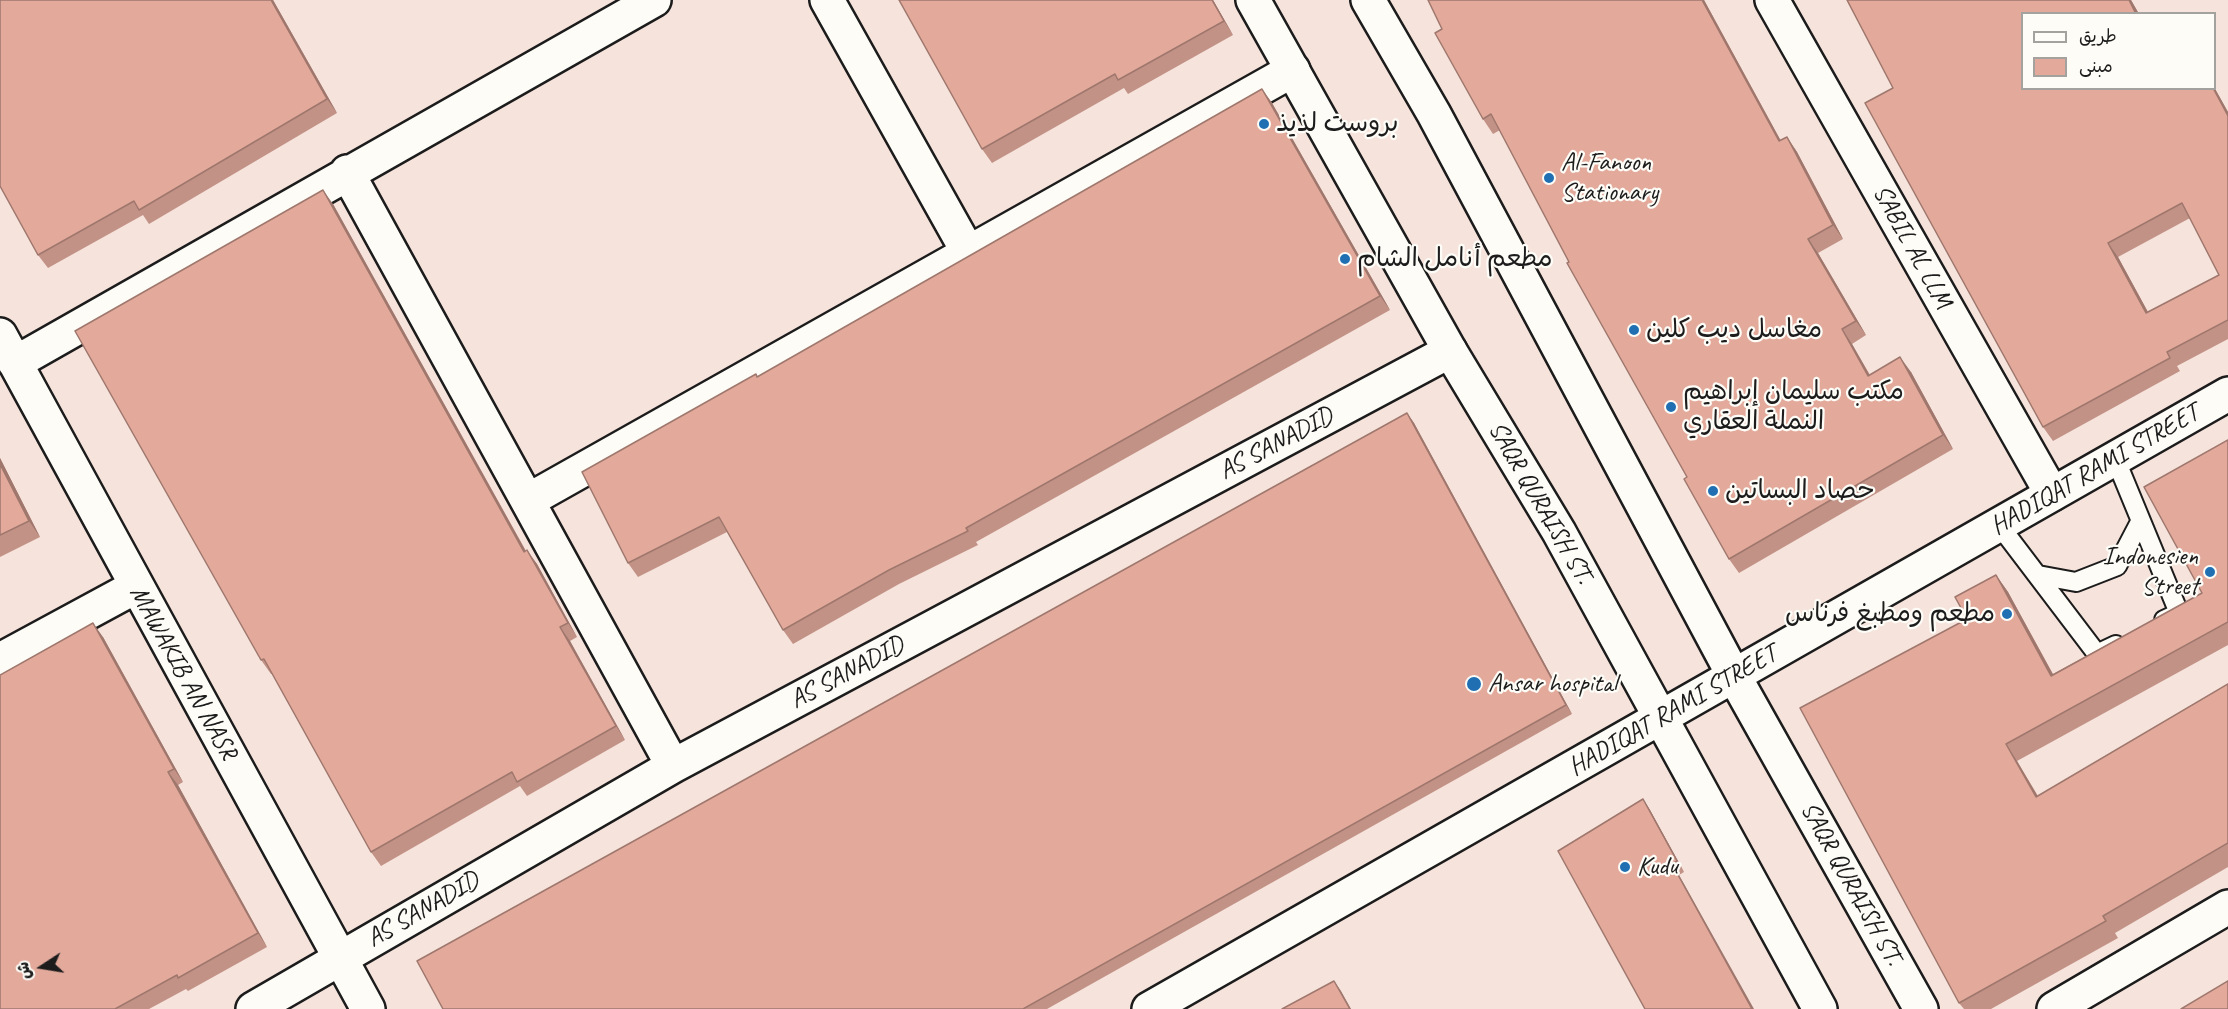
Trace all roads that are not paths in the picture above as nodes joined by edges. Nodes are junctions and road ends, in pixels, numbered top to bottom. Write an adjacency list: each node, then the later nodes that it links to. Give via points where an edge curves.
1 (654, 0): 7 (street)
2 (826, 0): 8 (street)
3 (1253, 0): 6 (street, SAQR QURAISH ST.)
4 (1368, 0): 22 (street, SAQR QURAISH ST., via 1434,114)
5 (1772, 0): 13 (street, SABIL AL LLM)
6 (1293, 70): 8 (street); 10 (street, SAQR QURAISH ST.)
7 (347, 172): 9 (street); 14 (street)
8 (968, 252): 14 (street)
9 (8, 349): 18 (street, MAWAKIB AN NASR)
10 (1450, 351): 23 (street, SAQR QURAISH ST., via 1559,532); 24 (street, AS SANADID)
11 (2228, 394): 12 (street, HADIQAT RAMI STREET)
12 (2115, 458): 13 (street, HADIQAT RAMI STREET); 15 (lane)
13 (2052, 495): 16 (street, HADIQAT RAMI STREET)
14 (529, 500): 24 (street)
15 (2140, 522): 17 (lane, via 2117,566 2076,582); 19 (lane, via 2179,612)
16 (1999, 525): 17 (lane); 22 (street, HADIQAT RAMI STREET)
17 (2038, 575): 20 (lane, via 2097,654)
18 (135, 587): 21 (street); 26 (street, MAWAKIB AN NASR)
19 (2149, 628)
20 (2128, 639)
21 (0, 660)
22 (1734, 676): 23 (street, HADIQAT RAMI STREET); 31 (street, SAQR QURAISH ST.)
23 (1662, 717): 29 (street, HADIQAT RAMI STREET); 30 (street, SAQR QURAISH ST.)
24 (673, 766): 26 (street, AS SANADID)
25 (2228, 907): 32 (street)
26 (341, 958): 27 (street, AS SANADID); 28 (street, MAWAKIB AN NASR)
27 (253, 1009)
28 (368, 1009)
29 (1149, 1009)
30 (1820, 1009)
31 (1921, 1009)
32 (2054, 1009)

